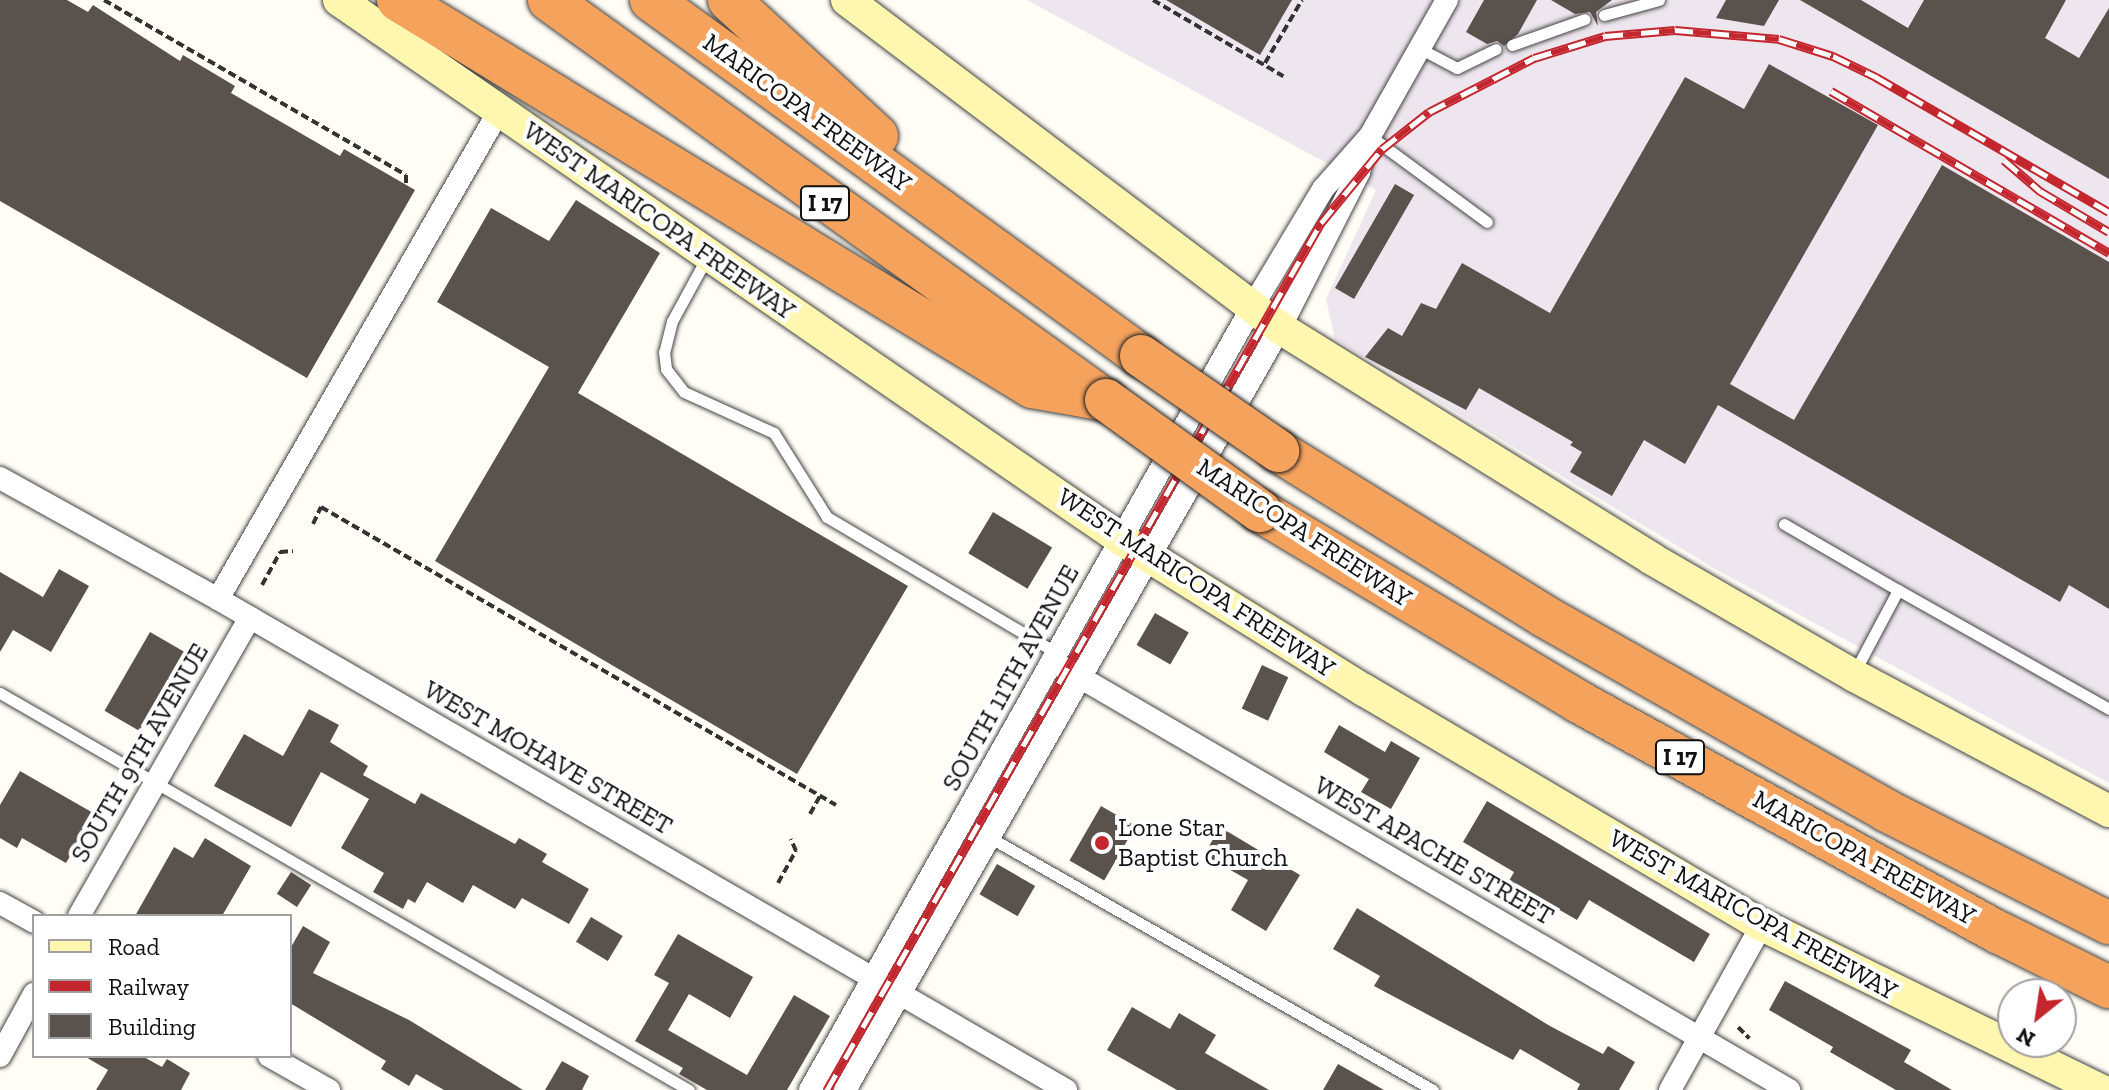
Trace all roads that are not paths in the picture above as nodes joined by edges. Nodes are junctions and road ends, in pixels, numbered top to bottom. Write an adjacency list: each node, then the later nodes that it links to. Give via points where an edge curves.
1 (339, 0): 14 (main road, WEST MARICOPA FREEWAY)
2 (398, 0): 21 (highway, via 1032,387)
3 (549, 0): 21 (highway, MARICOPA FREEWAY / I 17)
4 (651, 0): 20 (highway, MARICOPA FREEWAY / I 17)
5 (729, 0): 20 (highway, via 884,143 1095,298)
6 (847, 0): 18 (main road)
7 (1447, 0): 12 (street, SOUTH 11TH AVENUE)
8 (1659, 0): 9 (lane)
9 (1604, 15)
10 (1585, 19): 11 (lane)
11 (1512, 45)
12 (1419, 48): 13 (lane, via 1457,68); 15 (street, SOUTH 11TH AVENUE)
13 (1496, 49)
14 (499, 111): 17 (main road, WEST MARICOPA FREEWAY); 27 (street)
15 (1370, 136): 16 (lane); 18 (street, SOUTH 11TH AVENUE, via 1323,189); 19 (street, SOUTH 11TH AVENUE, via 1359,172)
16 (1487, 222)
17 (708, 255): 24 (main road, WEST MARICOPA FREEWAY); 29 (lane, via 672,321 664,352 666,369 684,392 774,433 827,517)
18 (1251, 309): 19 (main road); 24 (street, SOUTH 11TH AVENUE)
19 (1280, 328): 25 (street, SOUTH 11TH AVENUE); 30 (main road, via 1548,496)
20 (1141, 356): 40 (highway, MARICOPA FREEWAY / I 17, bridge, via 1278,451 1544,616 1887,811)
21 (1106, 400): 43 (highway, MARICOPA FREEWAY / I 17, bridge, via 1260,511 1579,702 2000,933)
22 (0, 478): 27 (street, WEST MOHAVE STREET)
23 (1784, 524): 26 (lane)
24 (1121, 539): 25 (main road, WEST MARICOPA FREEWAY); 29 (street, SOUTH 11TH AVENUE)
25 (1150, 556): 31 (street, SOUTH 11TH AVENUE); 41 (main road, WEST MARICOPA FREEWAY, via 1549,802)
26 (1898, 590): 30 (lane); 33 (lane)
27 (218, 599): 28 (street, WEST MOHAVE STREET)
28 (250, 618): 34 (street, SOUTH 9TH AVENUE); 42 (street, WEST MOHAVE STREET)
29 (1054, 657): 31 (street, WEST APACHE STREET); 42 (street, SOUTH 11TH AVENUE)
30 (1853, 675): 35 (main road)
31 (1080, 677): 36 (street, SOUTH 11TH AVENUE); 46 (street, WEST APACHE STREET)
32 (0, 693): 34 (lane)
33 (2109, 709)
34 (157, 784): 38 (street, SOUTH 9TH AVENUE); 50 (lane)
35 (2109, 811)
36 (989, 837): 44 (street, SOUTH 11TH AVENUE); 54 (lane)
37 (0, 903): 39 (street)
38 (80, 914)
39 (32, 921)
40 (2109, 923)
41 (1762, 925): 46 (street); 57 (main road, WEST MARICOPA FREEWAY)
42 (874, 979): 44 (street, WEST MOHAVE STREET); 51 (street, SOUTH 11TH AVENUE)
43 (2109, 987)
44 (899, 993): 52 (street, SOUTH 11TH AVENUE); 53 (street, WEST MOHAVE STREET)
45 (32, 998): 47 (street)
46 (1700, 1038): 55 (street); 56 (street, WEST APACHE STREET)
47 (0, 1056)
48 (273, 1058): 49 (street)
49 (329, 1090)
50 (689, 1090)
51 (810, 1090)
52 (845, 1090)
53 (1066, 1090)
54 (1433, 1090)
55 (1670, 1090)
56 (1789, 1090)
57 (2101, 1090)

